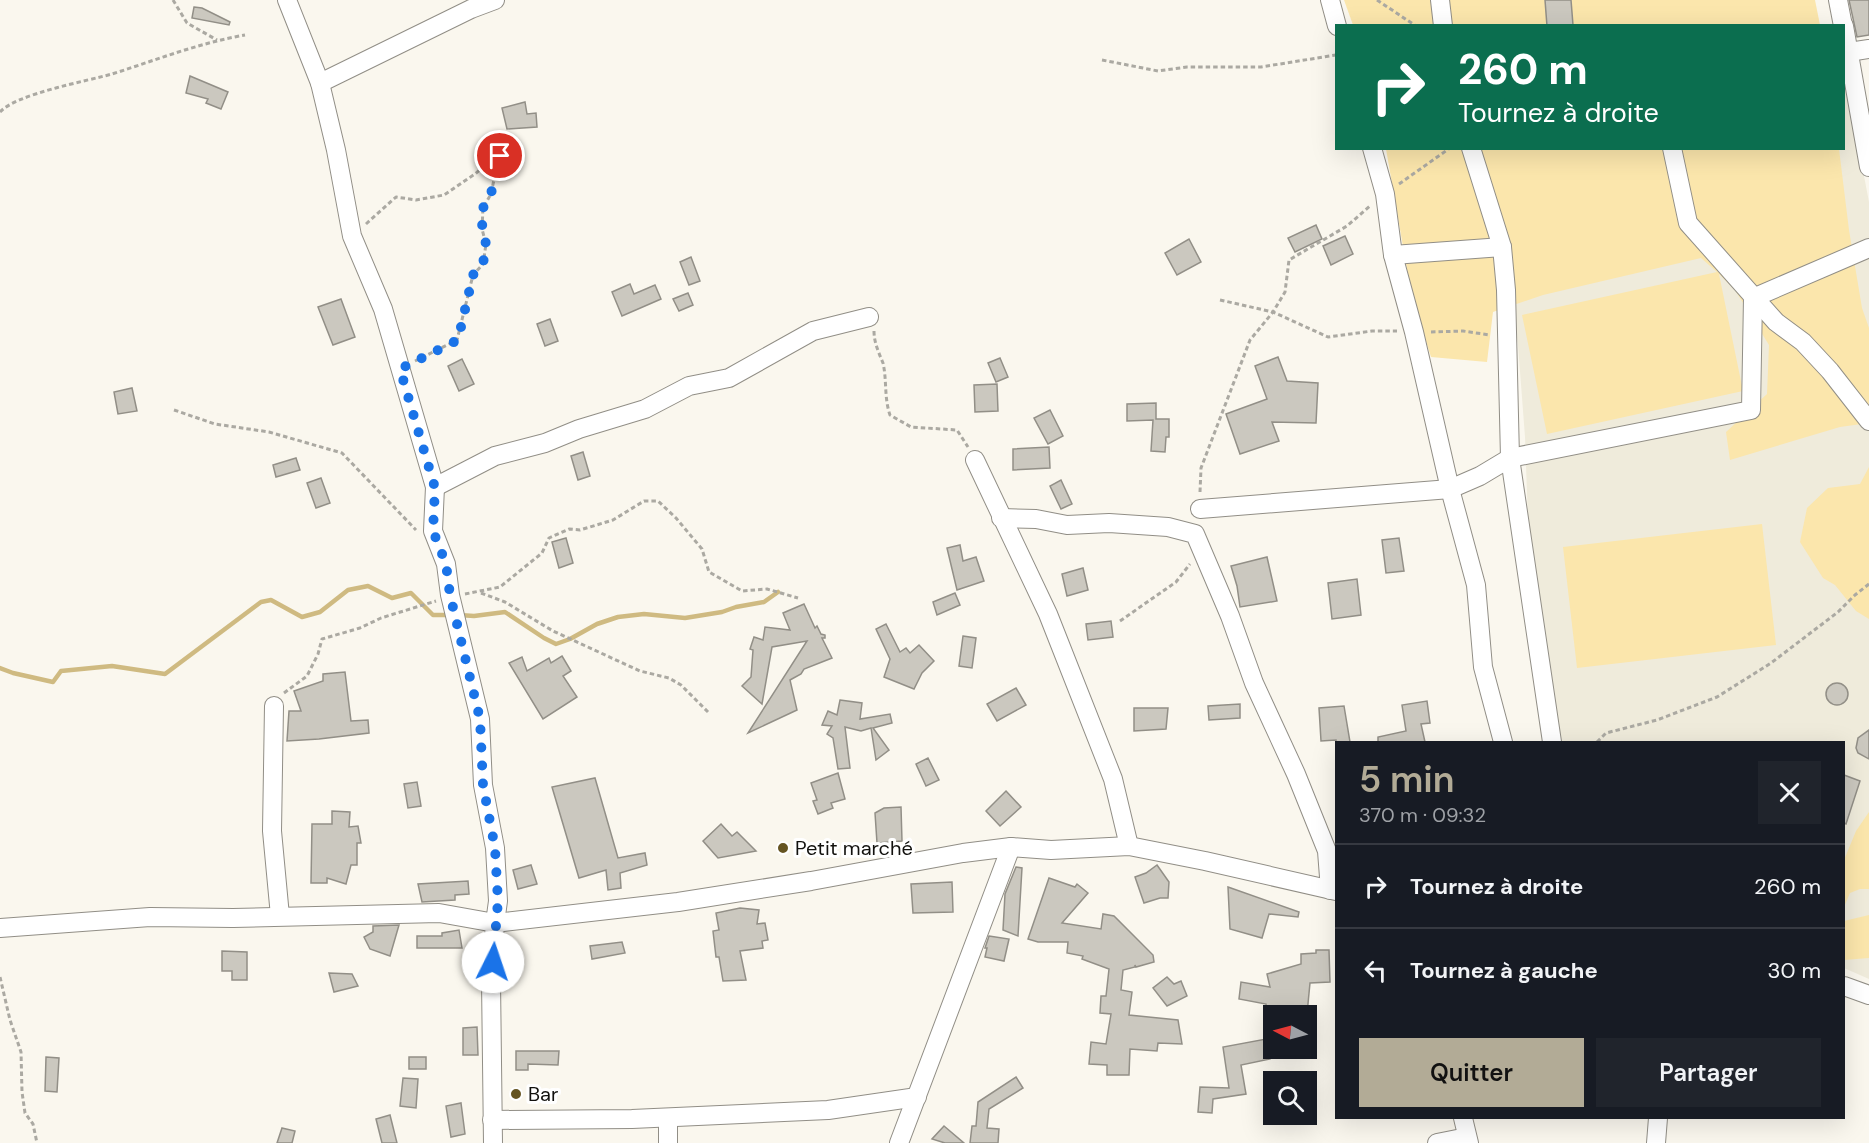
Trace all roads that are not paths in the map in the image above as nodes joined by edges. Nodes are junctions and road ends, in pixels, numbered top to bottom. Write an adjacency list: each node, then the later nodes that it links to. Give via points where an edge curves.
1 (287, 0): 13 (street)
2 (495, 0): 6 (street)
3 (1330, 0): 7 (street)
4 (1440, 0): 8 (street)
5 (1838, 0): 9 (street)
6 (470, 5): 13 (street)
7 (1336, 24)
8 (1443, 24)
9 (1843, 24)
10 (1845, 35): 12 (street)
11 (1869, 50): 12 (street)
12 (1849, 52): 17 (street)
13 (320, 82): 26 (street, via 352,236 383,309)
14 (1373, 150): 20 (street, via 1385,194)
15 (1472, 150): 18 (street)
16 (1672, 150): 21 (street, via 1688,223)
17 (1869, 167)
18 (1502, 248): 20 (street); 24 (street)
19 (1869, 248): 21 (street)
20 (1394, 255): 27 (street)
21 (1754, 298): 23 (street, via 1776,322 1803,342); 24 (street, via 1751,410)
22 (869, 317): 26 (street, via 813,331 729,378 689,386 645,409 495,456)
23 (1869, 421)
24 (1510, 458): 27 (street); 32 (street)
25 (975, 460): 29 (street)
26 (435, 488): 37 (street, via 433,531 446,564 480,719 483,785 495,848)
27 (1450, 489): 28 (street); 31 (street, via 1476,585 1483,667)
28 (1200, 508)
29 (1001, 518): 33 (street, via 1048,614 1113,779); 35 (street, via 1067,525 1168,527 1195,534 1327,851)
30 (273, 706): 36 (street, via 272,831)
31 (1503, 741)
32 (1552, 741)
33 (1129, 846): 34 (street, via 1051,850); 35 (street)
34 (1011, 847): 37 (street, via 678,902); 41 (street)
35 (1333, 891)
36 (280, 916): 37 (street, via 439,913); 38 (street, via 150,917)
37 (495, 923): 45 (street, via 491,981)
38 (0, 928)
39 (1845, 986): 40 (street)
40 (1869, 995)
41 (917, 1097): 42 (street, via 828,1110); 49 (street)
42 (668, 1118): 45 (street); 48 (street)
43 (1463, 1119): 46 (street)
44 (1658, 1119): 51 (street)
45 (492, 1120): 47 (street)
46 (1468, 1140): 50 (street)
47 (493, 1143)
48 (668, 1143)
49 (899, 1143)
50 (1437, 1143)
51 (1656, 1143)

